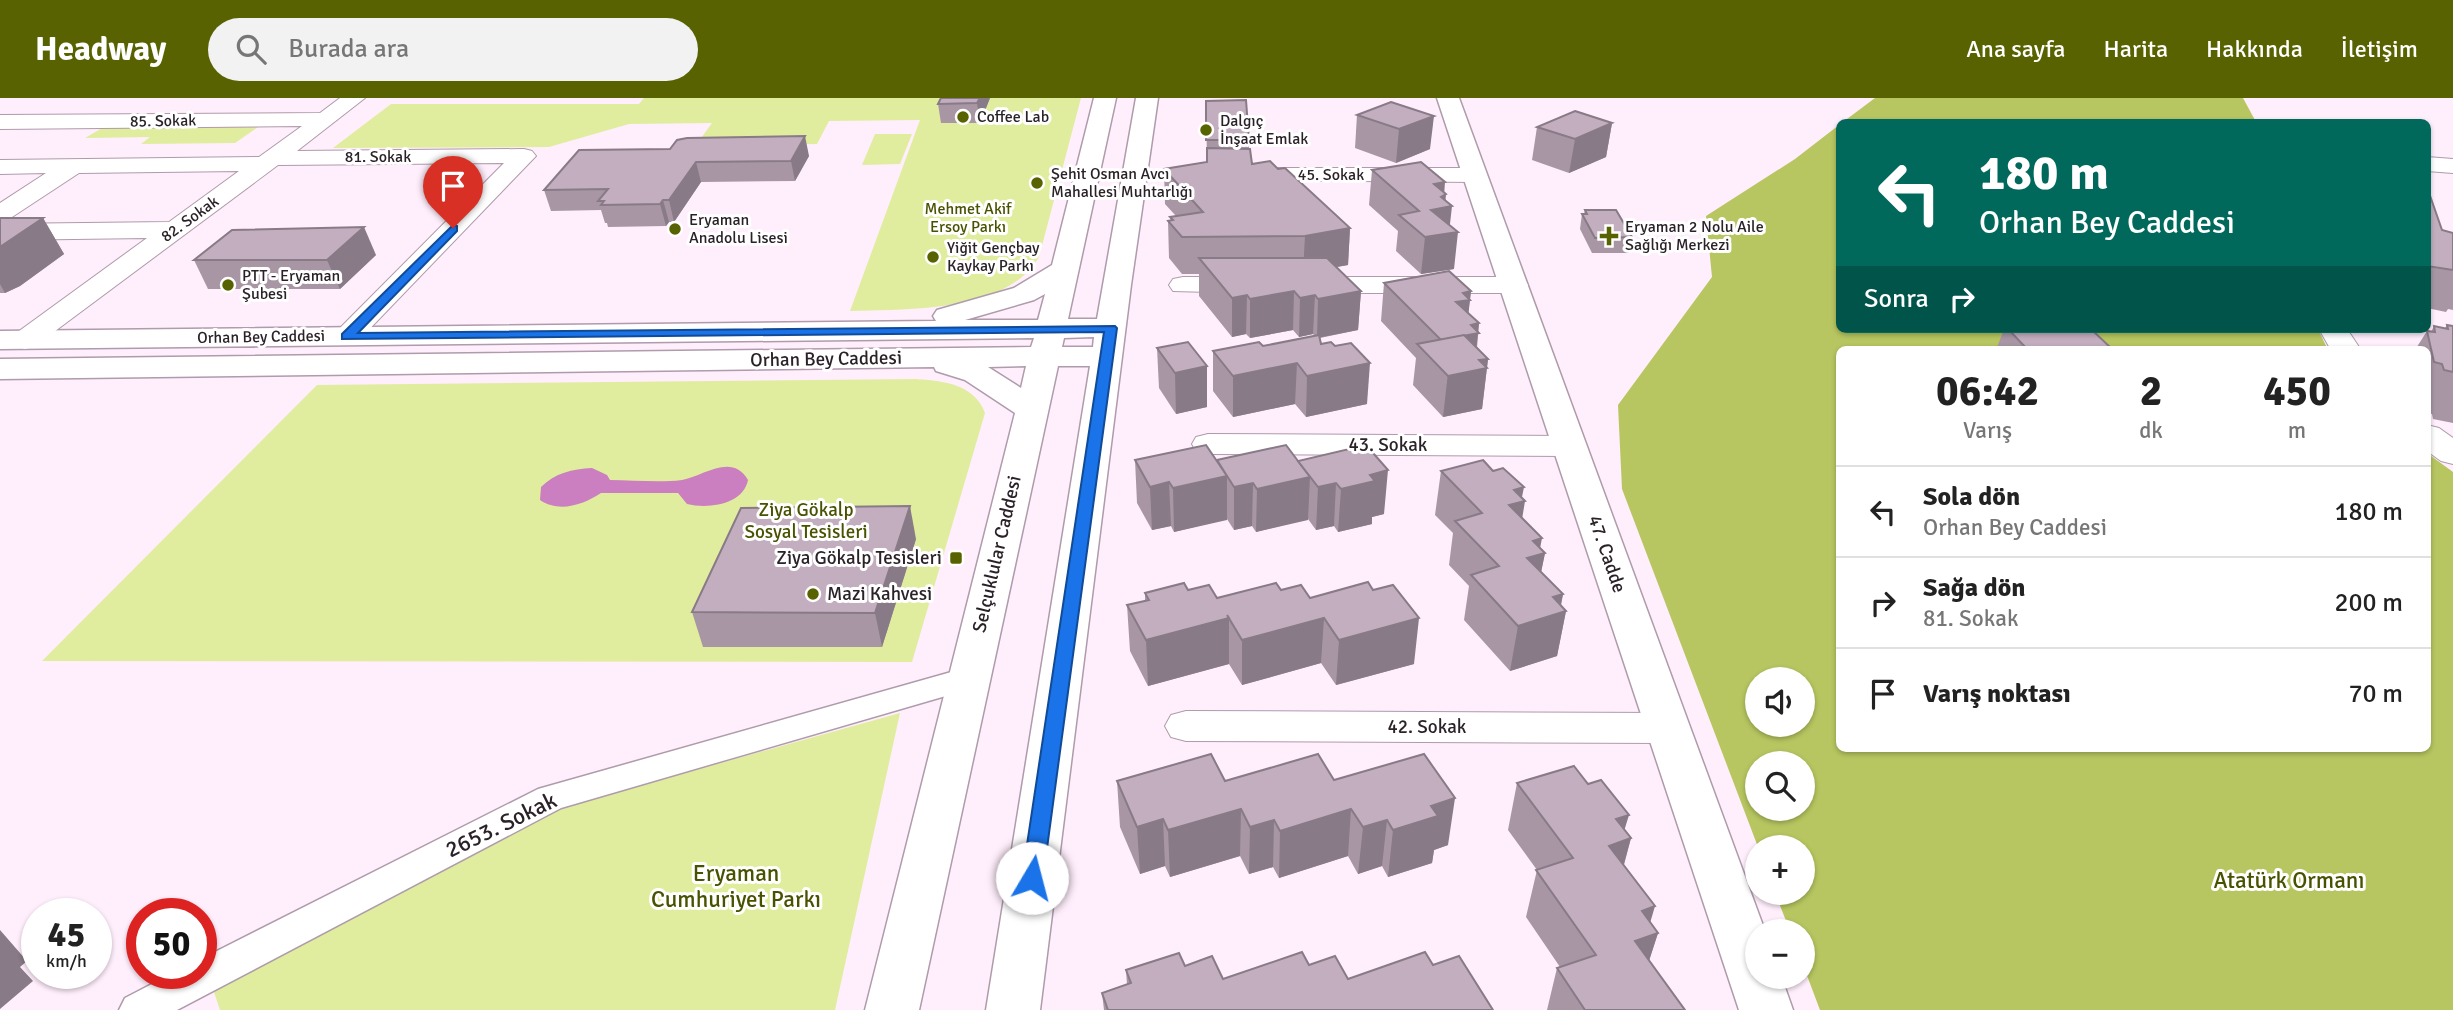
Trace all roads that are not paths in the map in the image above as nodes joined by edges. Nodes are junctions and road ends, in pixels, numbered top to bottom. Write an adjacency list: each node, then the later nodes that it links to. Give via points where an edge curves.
1 (159, 98): 8 (street)
2 (187, 98): 9 (street)
3 (354, 98): 7 (street, 82. Sokak)
4 (1105, 98): 22 (main road, Selçuklular Caddesi)
5 (1147, 98): 28 (main road)
6 (1448, 98): 18 (main road, 47. Cadde)
7 (326, 119): 9 (street, 85. Sokak); 12 (street, 82. Sokak)
8 (119, 121): 9 (street, 85. Sokak); 10 (street, 85. Sokak)
9 (149, 121)
10 (0, 122)
11 (0, 147): 12 (street)
12 (276, 155): 14 (street); 20 (street, 82. Sokak); 26 (street, 81. Sokak, via 524,156)
13 (2431, 164): 15 (street)
14 (74, 166): 16 (street); 19 (street)
15 (2453, 166)
16 (0, 167)
17 (1228, 175): 18 (street, 45. Sokak)
18 (1475, 175): 24 (main road, 47. Cadde)
19 (0, 214)
20 (175, 230): 21 (street); 27 (street, 82. Sokak)
21 (0, 232)
22 (1062, 271): 25 (main road, via 1024,293 981,308); 29 (main road, Selçuklular Caddesi)
23 (1183, 285): 24 (street)
24 (1514, 285): 35 (main road, 47. Cadde)
25 (874, 331): 26 (main road, Orhan Bey Caddesi); 29 (main road, Orhan Bey Caddesi)
26 (347, 337): 27 (main road, Orhan Bey Caddesi)
27 (13, 340)
28 (1109, 342): 29 (main road, Orhan Bey Caddesi); 42 (main road)
29 (1046, 343): 30 (main road, Orhan Bey Caddesi); 32 (main road, Selçuklular Caddesi)
30 (917, 358): 31 (main road, Orhan Bey Caddesi); 32 (main road, via 976,373)
31 (0, 369)
32 (1031, 409): 37 (main road, Selçuklular Caddesi)
33 (2431, 438): 36 (street)
34 (1208, 444): 35 (street, 43. Sokak)
35 (1568, 446): 39 (main road, 47. Cadde)
36 (2453, 454)
37 (969, 678): 40 (street, 2653. Sokak, via 550,798); 41 (main road, Selçuklular Caddesi)
38 (1186, 726): 39 (street, 42. Sokak)
39 (1668, 728): 43 (main road, 47. Cadde)
40 (139, 1010)
41 (892, 1010)
42 (1013, 1010)
43 (1766, 1010)

